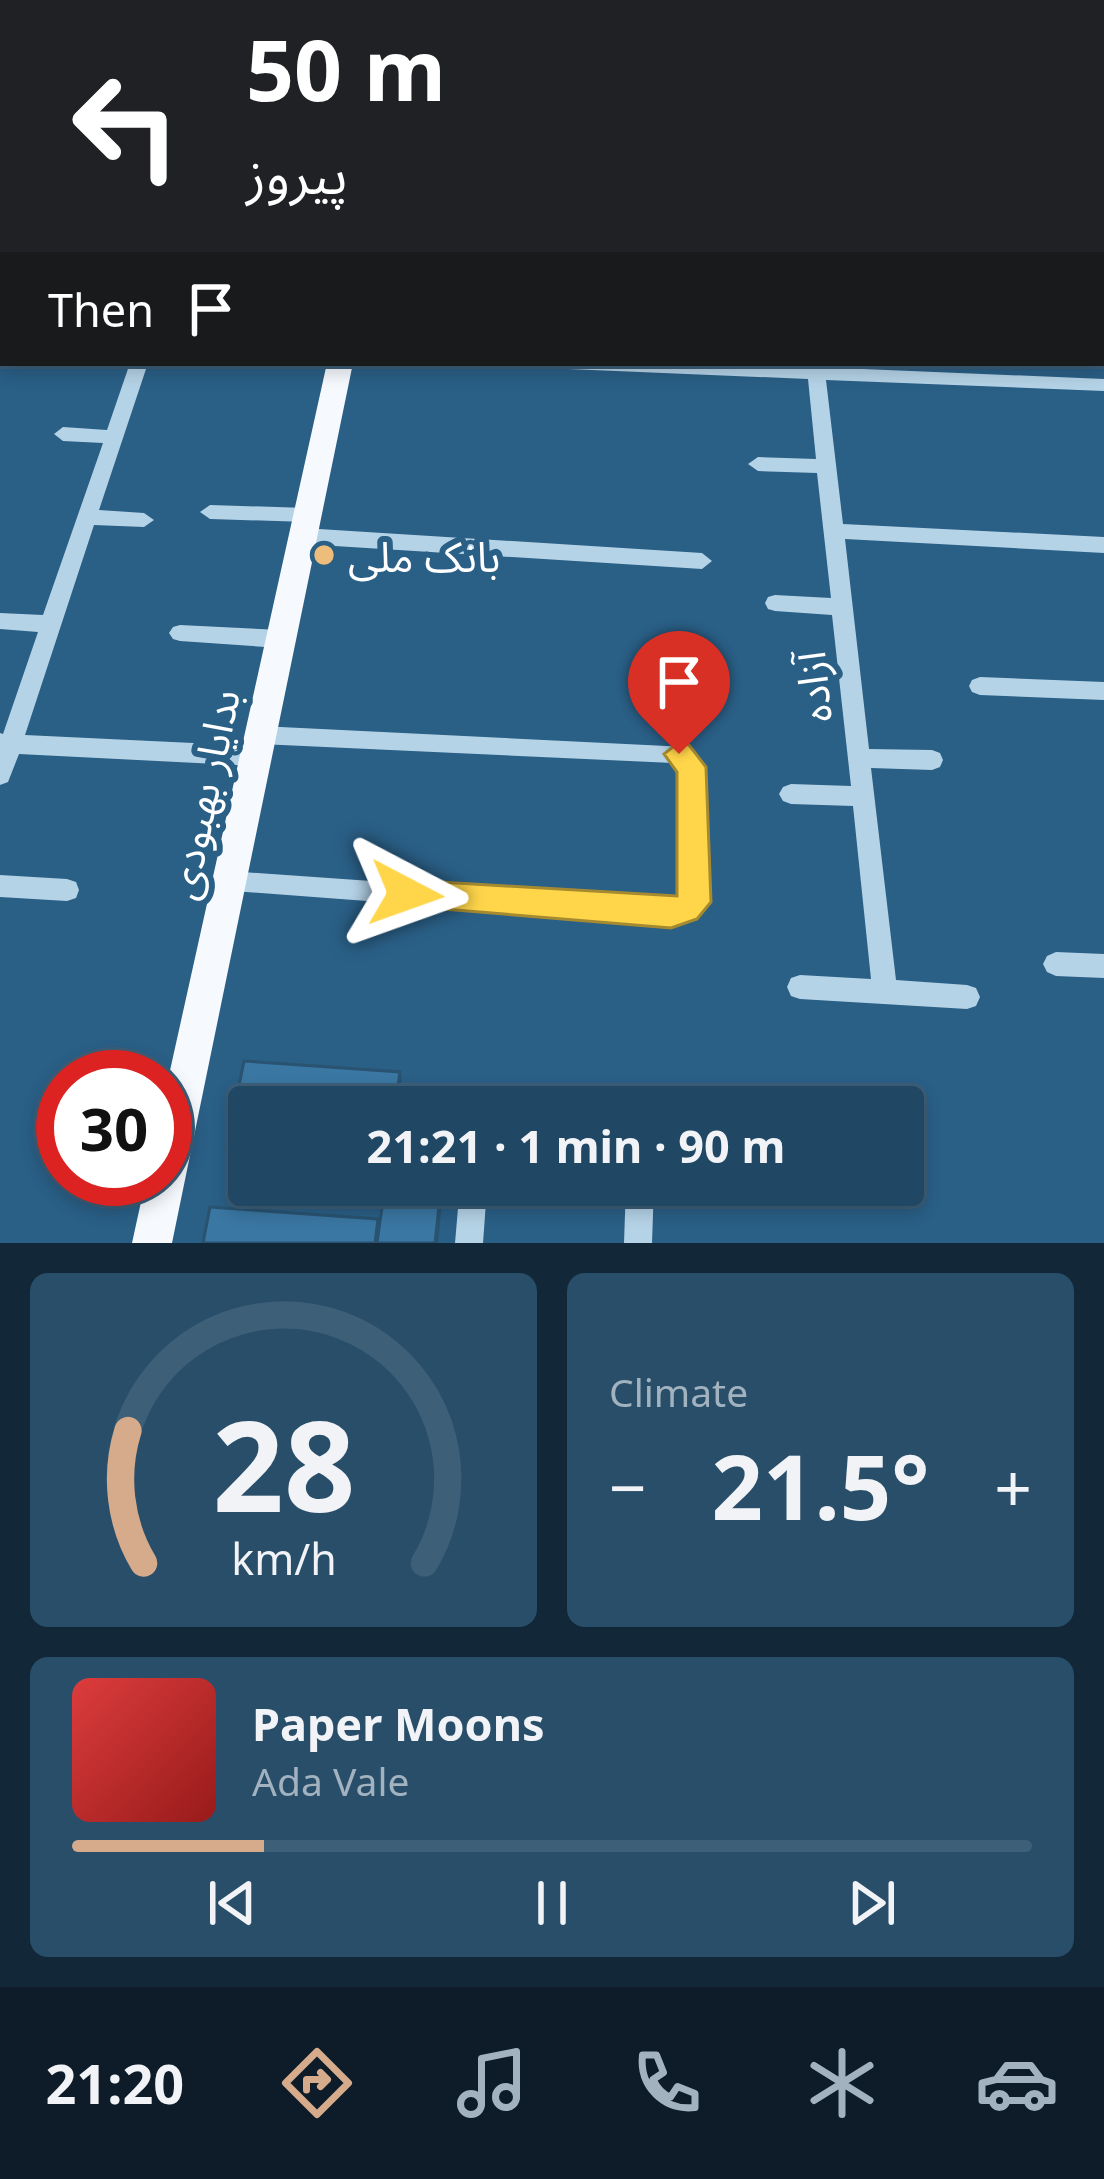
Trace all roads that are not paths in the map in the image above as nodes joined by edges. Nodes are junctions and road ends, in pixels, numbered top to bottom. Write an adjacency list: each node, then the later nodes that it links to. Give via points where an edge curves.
1 (138, 366): 8 (street)
2 (339, 366): 14 (main road, بدایار بهبودی)
3 (642, 366): 5 (street)
4 (904, 370): 5 (street); 6 (street)
5 (816, 373): 10 (street, آزاده)
6 (1104, 386)
7 (63, 434): 8 (street)
8 (115, 436): 12 (street)
9 (758, 464): 10 (street)
10 (826, 466): 15 (street, آزاده)
11 (210, 512): 14 (street)
12 (87, 517): 13 (street); 21 (street)
13 (144, 520)
14 (305, 525): 17 (street); 23 (main road, بدایار بهبودی)
15 (833, 531): 16 (street); 19 (street, آزاده)
16 (1104, 545)
17 (702, 561)
18 (776, 603): 19 (street)
19 (842, 607): 28 (street, آزاده)
20 (0, 621): 21 (street)
21 (52, 624): 26 (street)
22 (180, 633): 23 (street)
23 (280, 639): 27 (main road, بدایار بهبودی)
24 (980, 686): 25 (street)
25 (1104, 691)
26 (5, 743): 27 (street); 30 (street)
27 (258, 745): 33 (main road, بدایار بهبودی); 33 (street, via 679,754 691,767 695,902 671,913)
28 (859, 758): 29 (street); 32 (street, آزاده)
29 (932, 760)
30 (0, 776)
31 (791, 794): 32 (street)
32 (863, 796): 39 (street, آزاده)
33 (229, 882): 43 (main road, بدایار بهبودی)
34 (0, 886): 35 (street)
35 (67, 890)
36 (1056, 964): 37 (street)
37 (1104, 966)
38 (800, 987): 39 (street)
39 (885, 992): 40 (street)
40 (967, 997)
41 (472, 1206): 44 (street)
42 (639, 1206): 45 (street)
43 (152, 1243)
44 (469, 1243)
45 (638, 1243)

